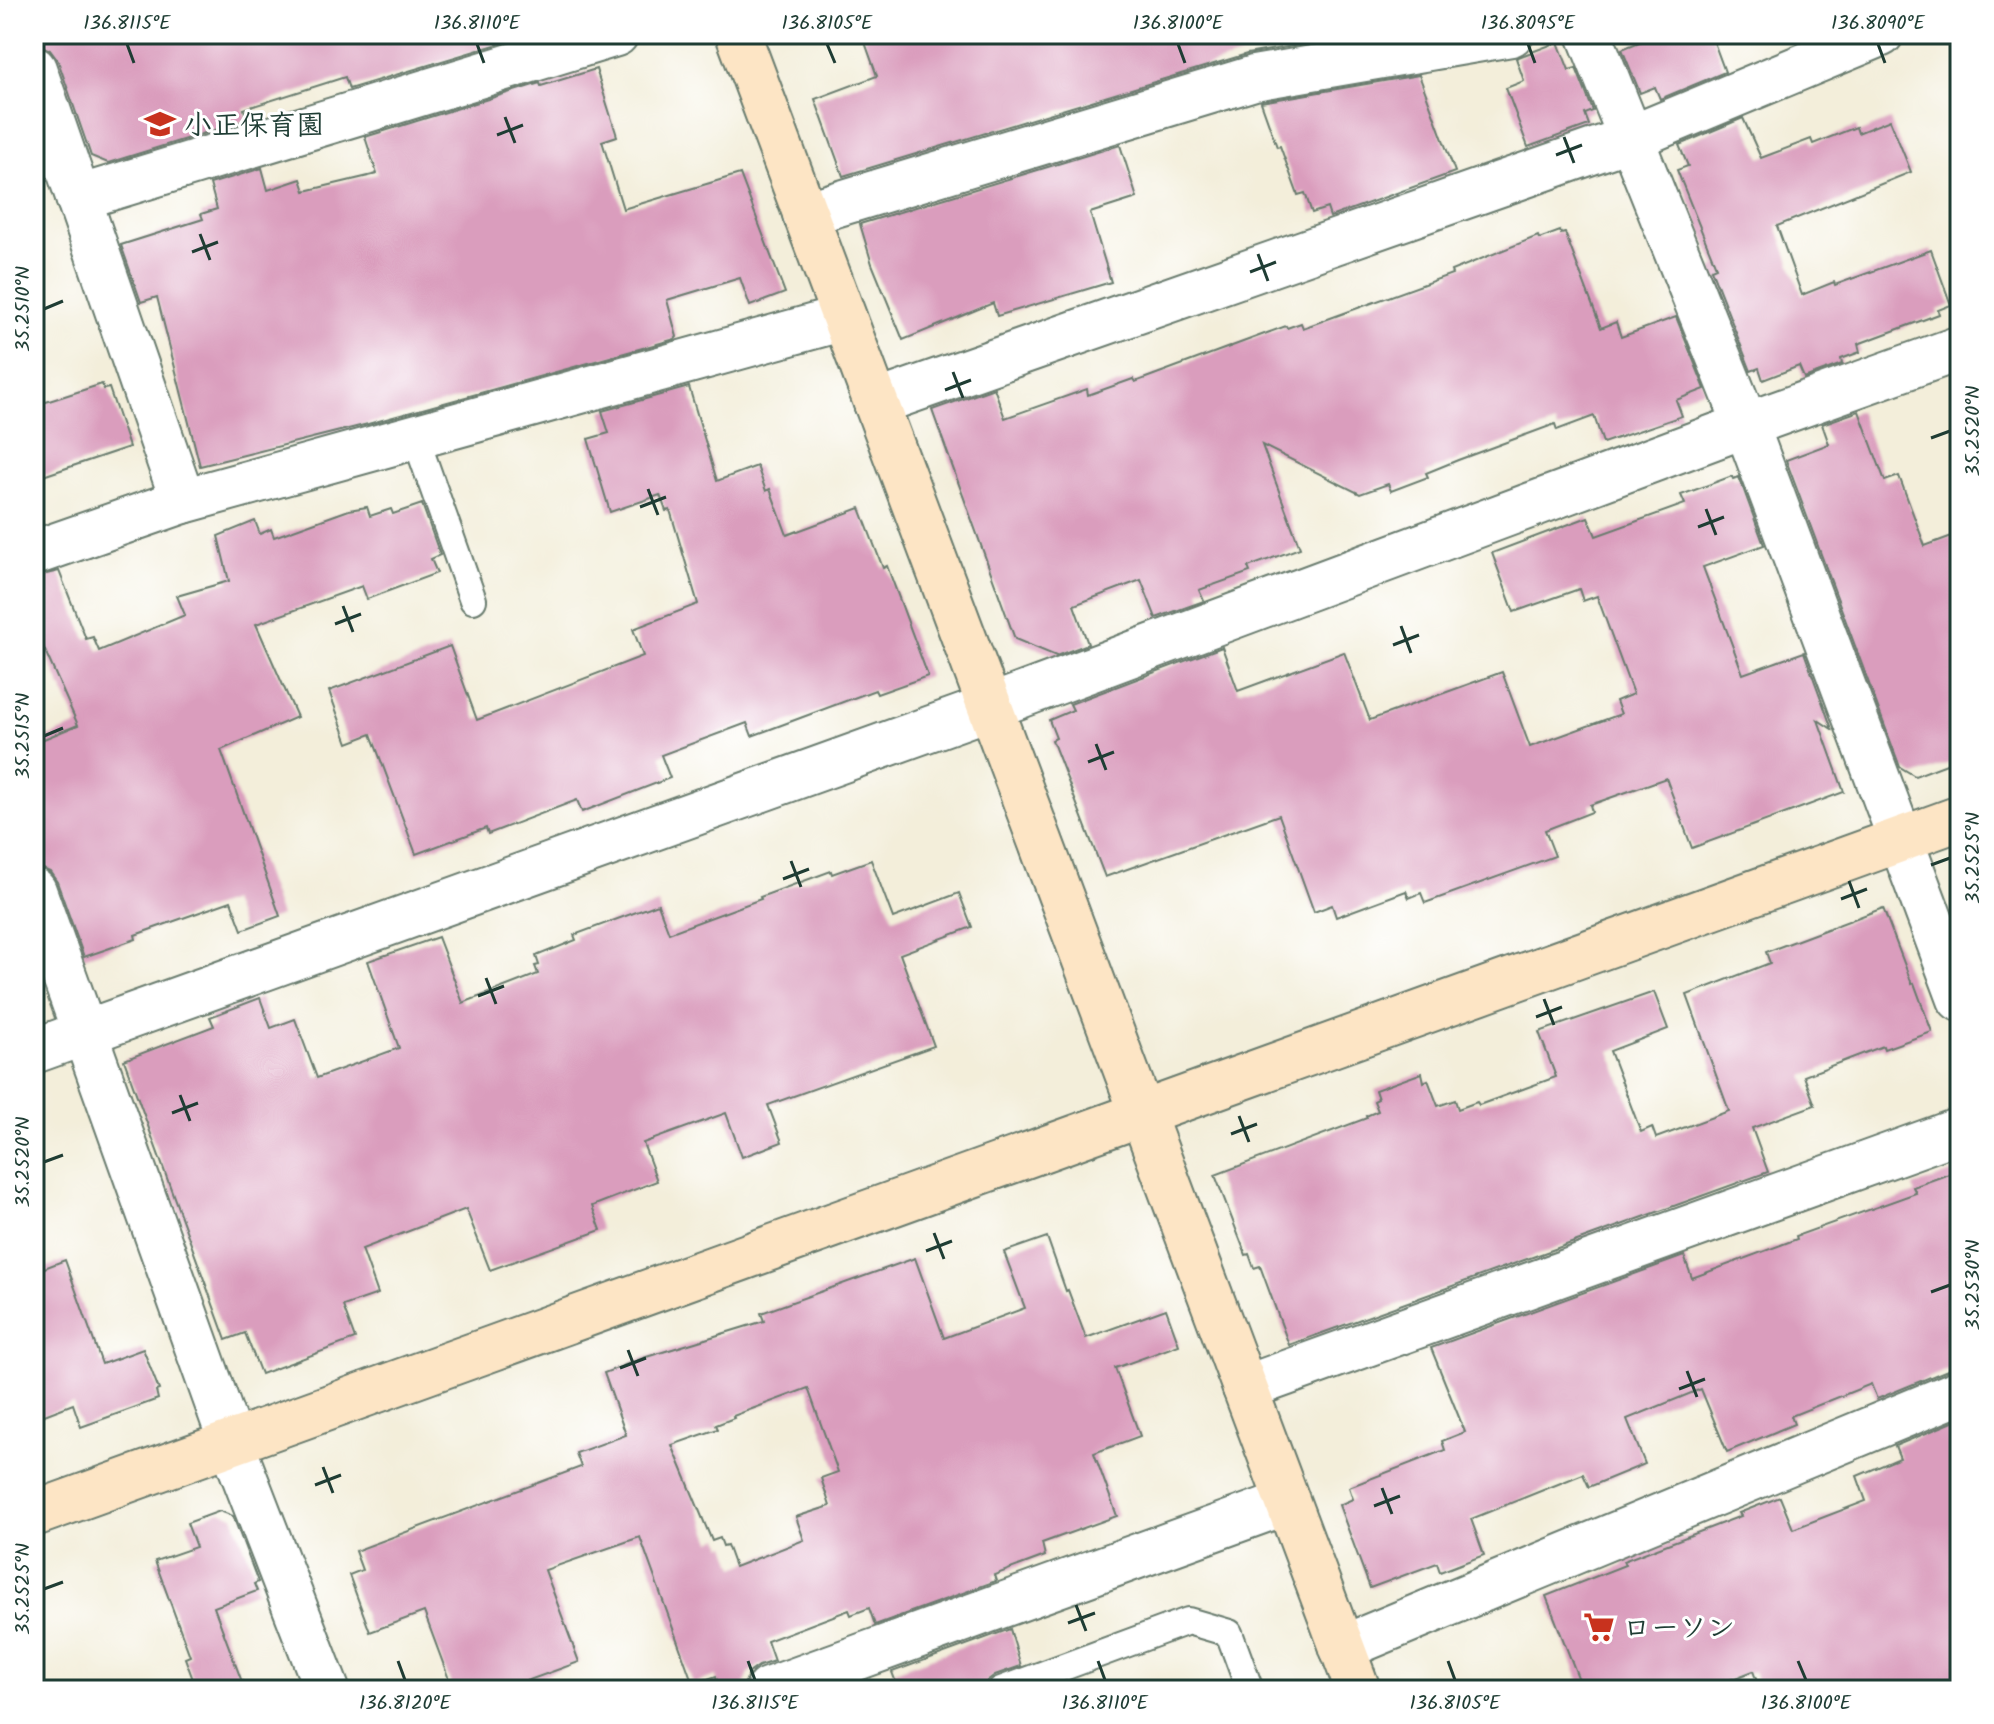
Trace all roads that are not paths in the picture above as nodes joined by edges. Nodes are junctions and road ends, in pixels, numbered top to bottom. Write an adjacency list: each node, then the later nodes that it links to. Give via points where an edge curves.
1 (616, 34): 8 (street)
2 (738, 34): 9 (street)
3 (1511, 34): 9 (street, via 1254,78)
4 (1589, 34): 7 (street)
5 (1881, 34): 7 (street)
6 (34, 69): 8 (street)
7 (1631, 138): 12 (street); 13 (street)
8 (78, 198): 15 (street)
9 (805, 214): 10 (street)
10 (844, 318): 12 (street); 14 (street)
11 (1960, 348): 13 (street)
12 (876, 403): 18 (street)
13 (1746, 425): 18 (street); 20 (street)
14 (415, 436): 15 (street); 17 (lane)
15 (183, 501): 16 (street)
16 (34, 553)
17 (473, 600)
18 (990, 707): 23 (street); 25 (street)
19 (1960, 818): 20 (street)
20 (1900, 839): 22 (street); 25 (street)
21 (34, 891): 23 (street)
22 (1960, 999)
23 (84, 1033): 24 (street); 29 (street)
24 (34, 1051)
25 (1141, 1113): 27 (street); 29 (street)
26 (1960, 1130): 27 (street)
27 (1245, 1388): 30 (street)
28 (1960, 1392): 32 (street)
29 (231, 1442): 31 (street); 33 (street)
30 (1287, 1502): 32 (street); 34 (street)
31 (34, 1514)
32 (1342, 1648): 37 (street)
33 (327, 1690)
34 (768, 1690)
35 (1001, 1690): 36 (lane, via 1188,1621 1229,1633)
36 (1250, 1690)
37 (1358, 1690)

